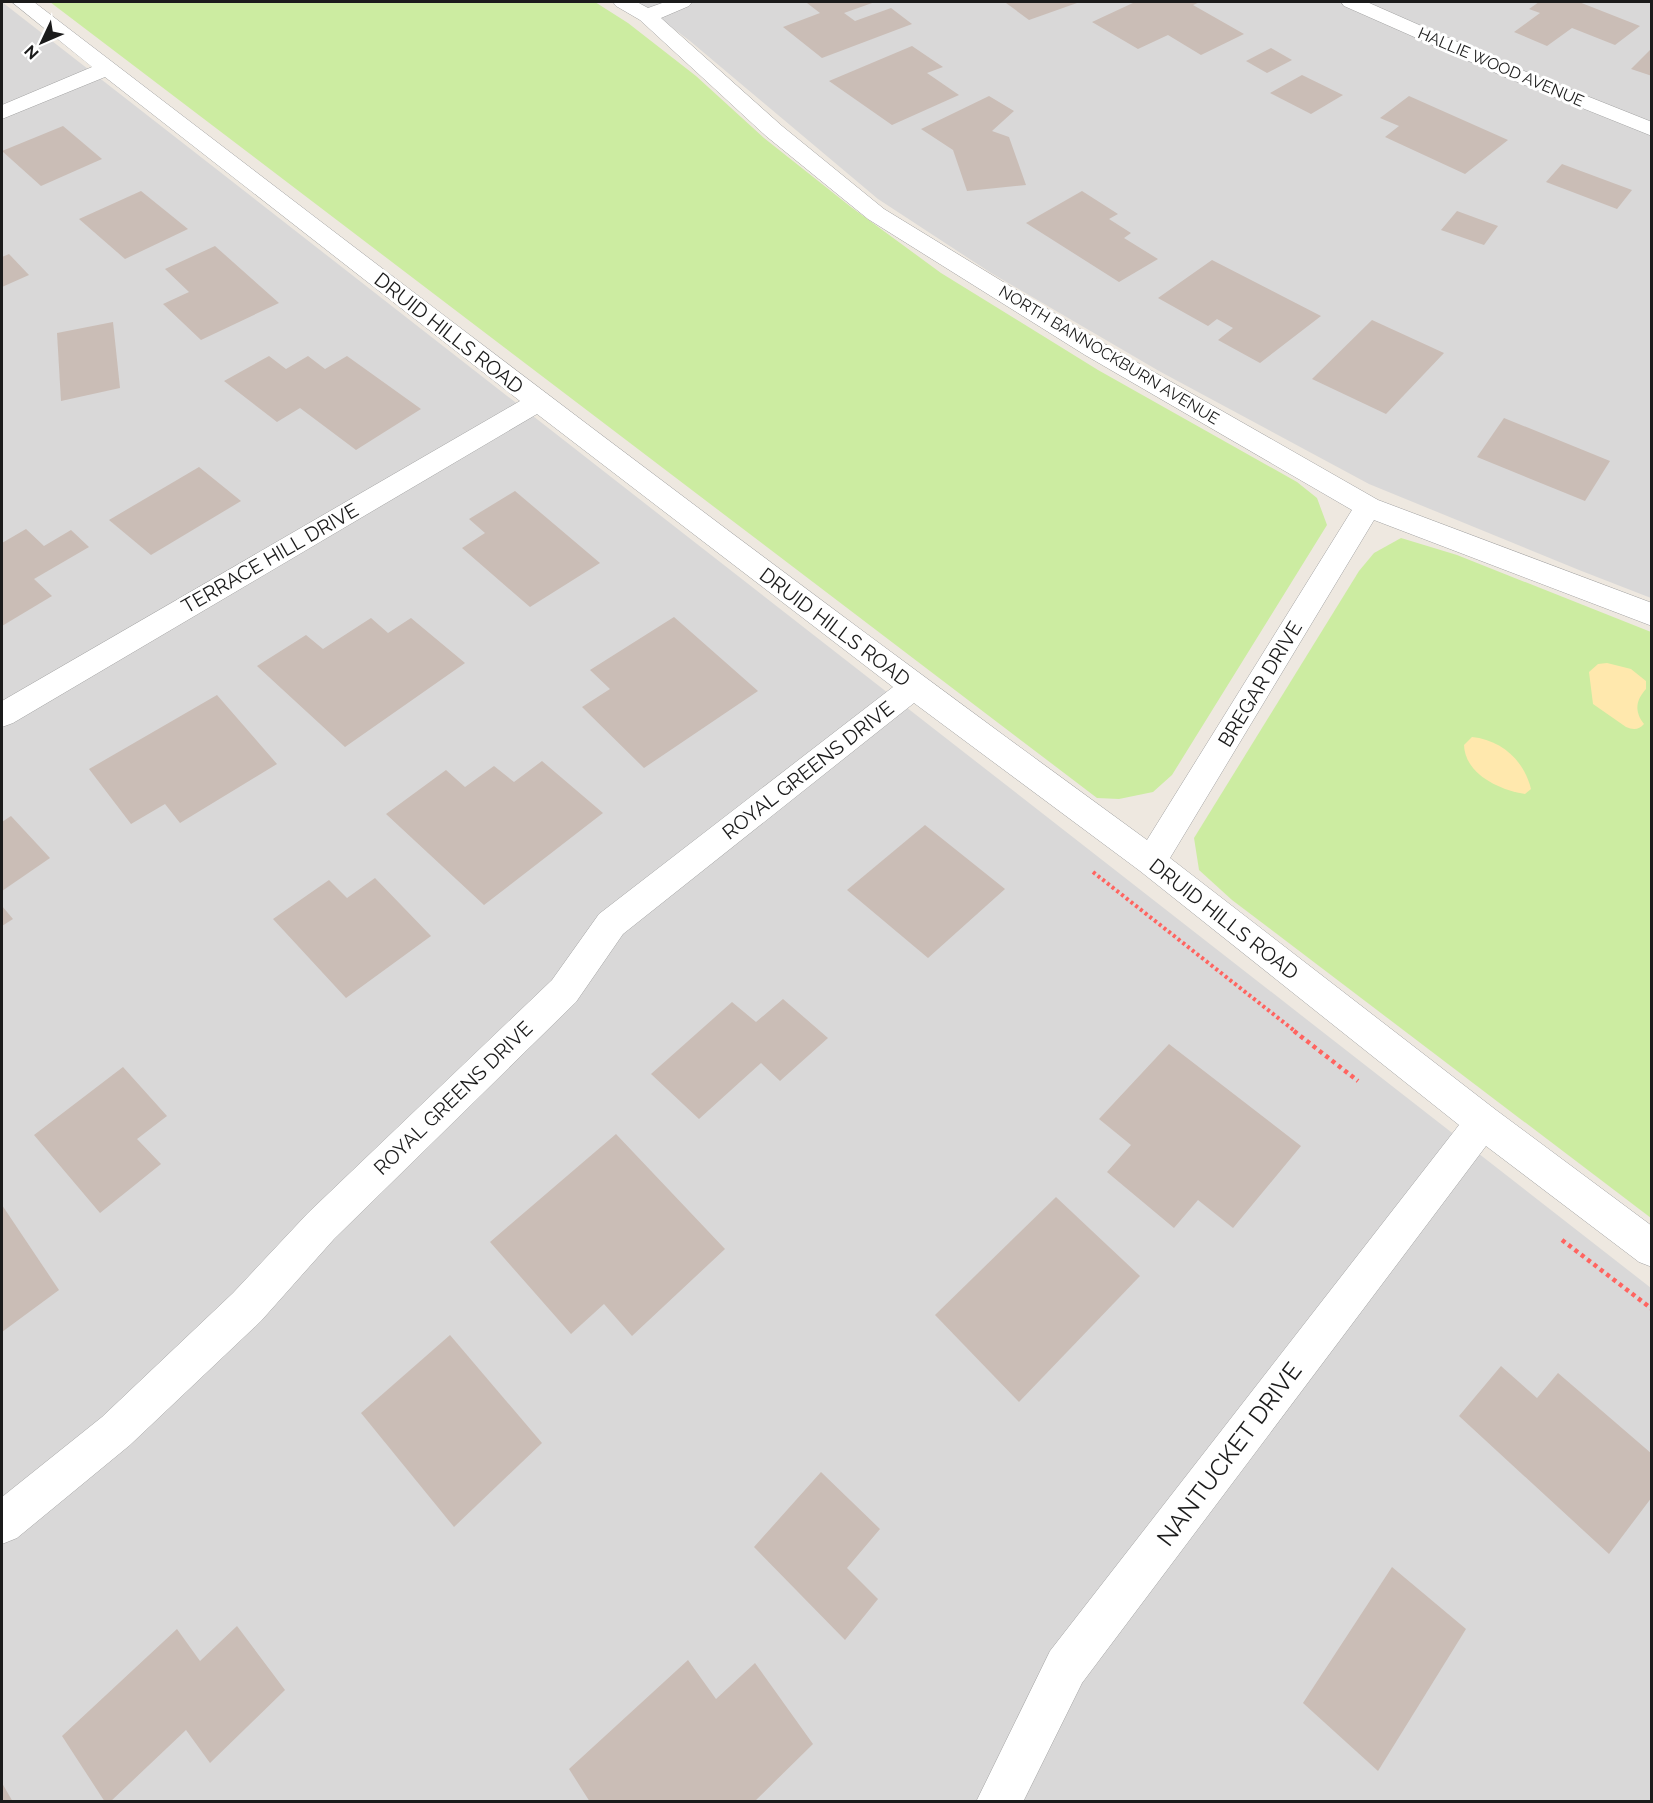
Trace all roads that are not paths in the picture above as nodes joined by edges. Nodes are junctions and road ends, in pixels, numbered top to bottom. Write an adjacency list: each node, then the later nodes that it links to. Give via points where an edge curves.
1 (22, 2): 6 (street, DRUID HILLS ROAD)
2 (623, 2): 5 (street, NORTH BANNOCKBURN AVENUE)
3 (682, 2): 5 (street)
4 (1351, 2): 8 (street, HALLIE WOOD AVENUE)
5 (647, 16): 10 (street, NORTH BANNOCKBURN AVENUE, via 774,131 876,214 1094,349)
6 (108, 69): 7 (street); 9 (street, DRUID HILLS ROAD)
7 (2, 112)
8 (1652, 130)
9 (538, 402): 12 (street, DRUID HILLS ROAD); 13 (street, TERRACE HILL DRIVE)
10 (1368, 507): 11 (street, NORTH BANNOCKBURN AVENUE); 14 (street, BREGAR DRIVE)
11 (1652, 615)
12 (914, 687): 14 (street, DRUID HILLS ROAD); 17 (street, ROYAL GREENS DRIVE, via 611,924 564,991 321,1226 247,1306 116,1431)
13 (2, 715)
14 (1151, 861): 15 (street, DRUID HILLS ROAD)
15 (1483, 1122): 16 (street, DRUID HILLS ROAD); 18 (street, NANTUCKET DRIVE, via 1066,1667)
16 (1652, 1249)
17 (2, 1523)
18 (999, 1802)

